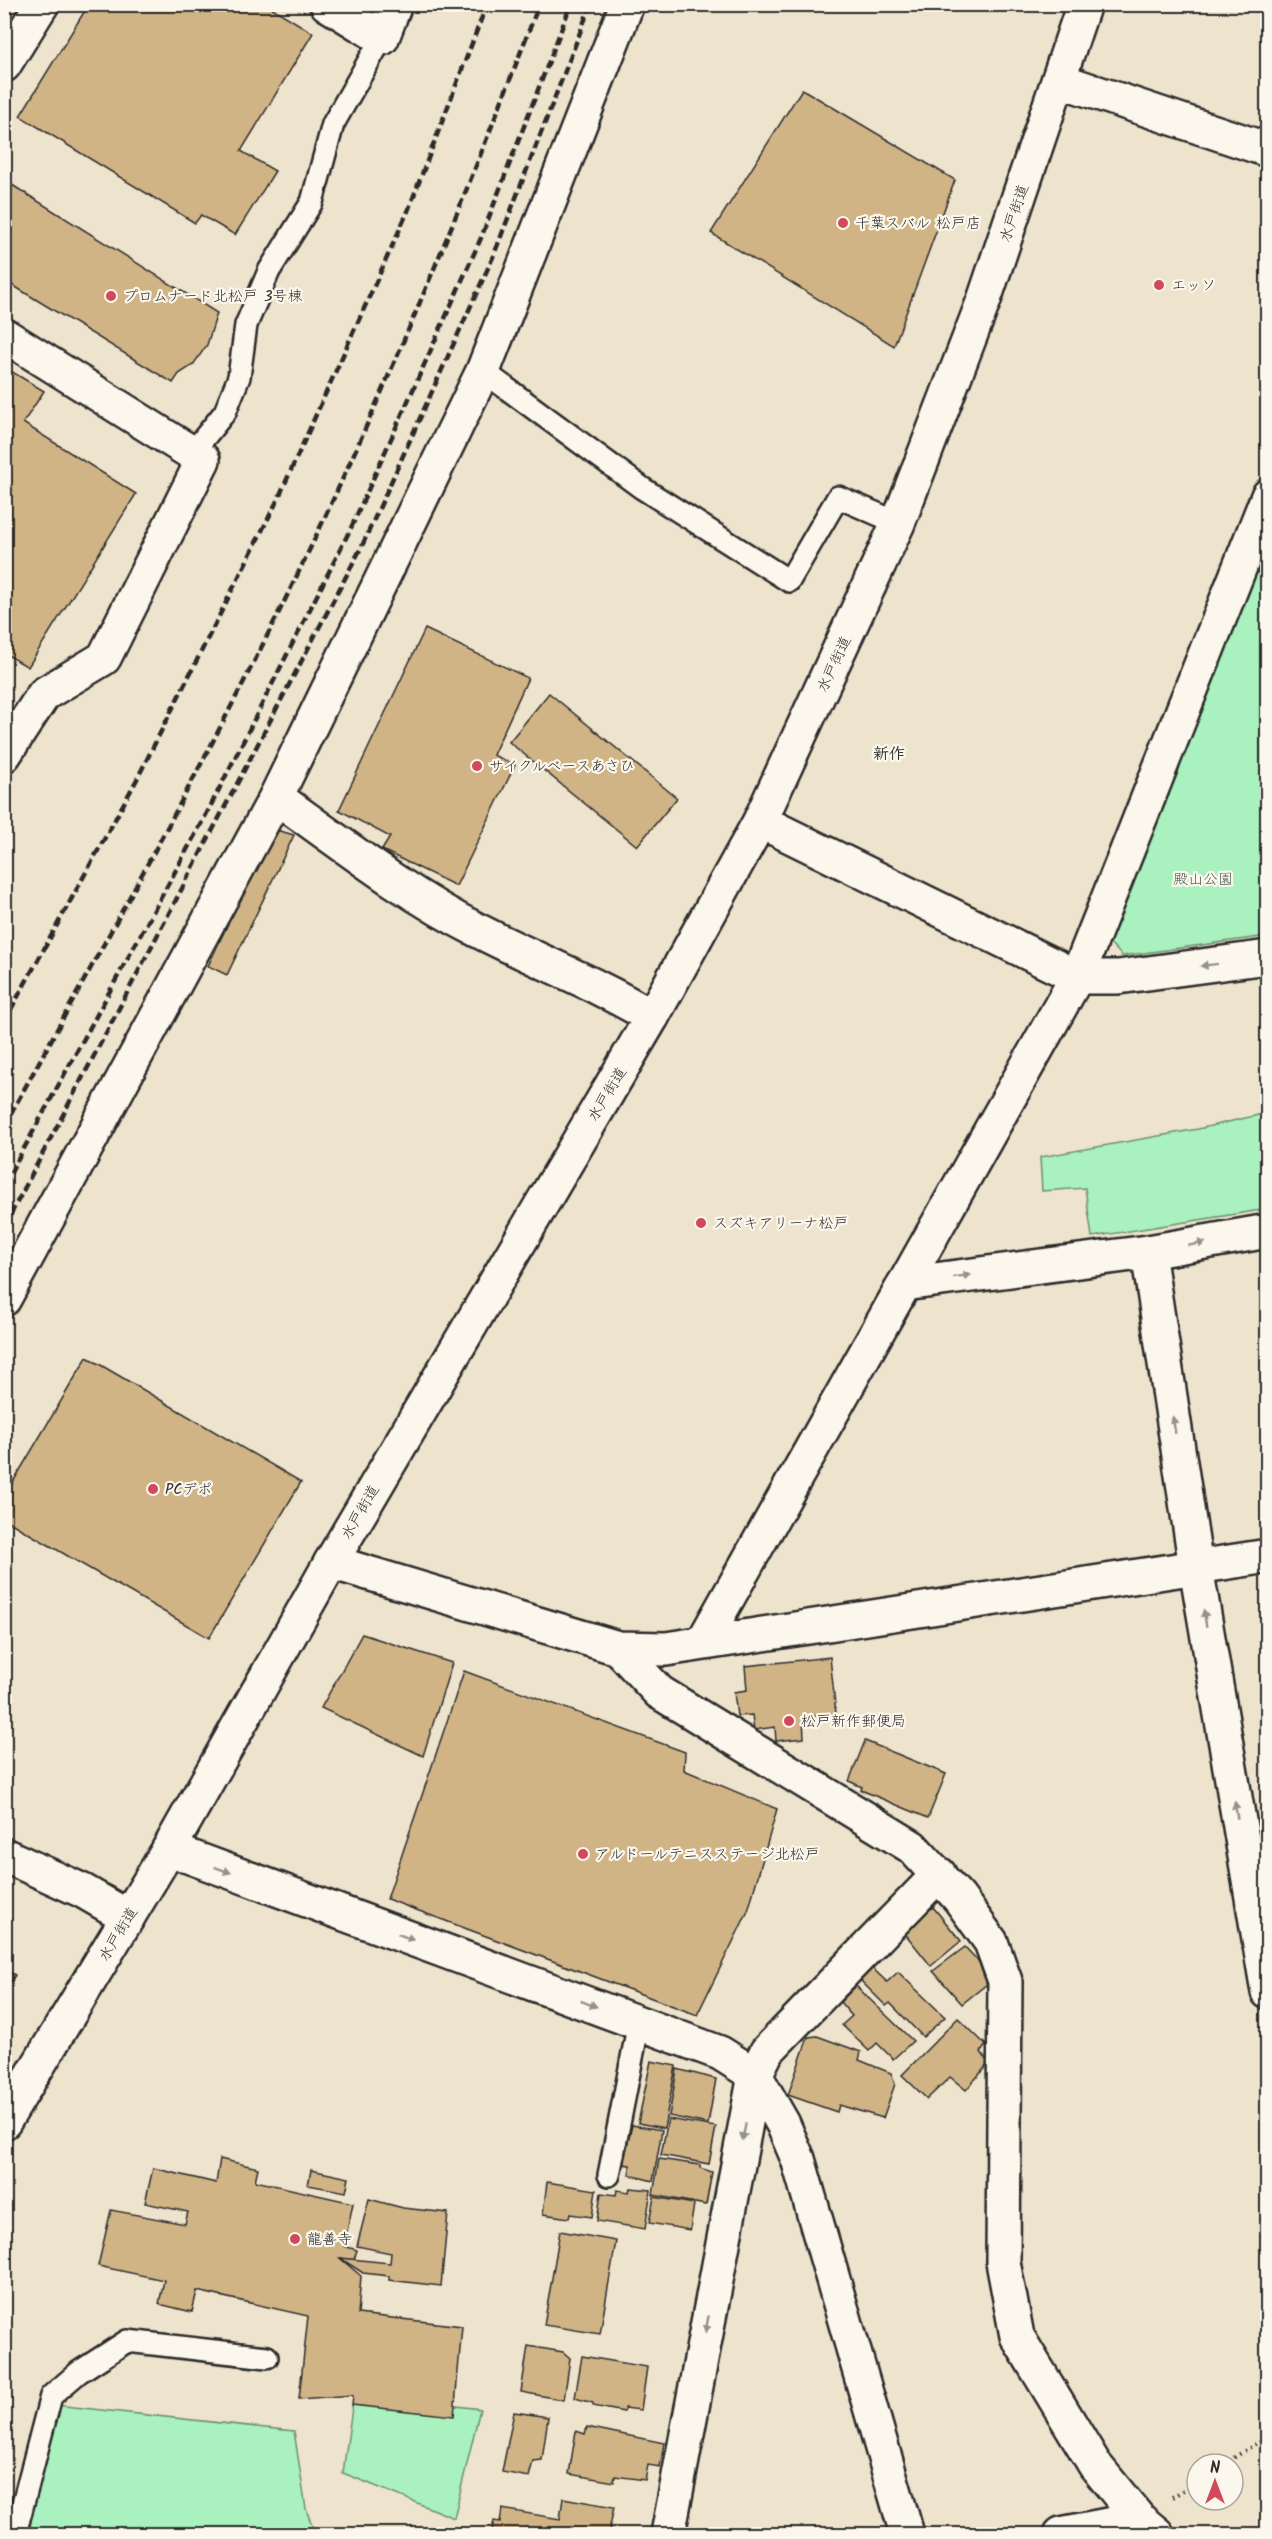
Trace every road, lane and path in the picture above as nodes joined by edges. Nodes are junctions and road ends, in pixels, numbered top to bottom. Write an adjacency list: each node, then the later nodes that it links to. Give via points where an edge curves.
1 (42, 4): 7 (main road)
2 (327, 4): 6 (main road)
3 (395, 4): 6 (main road)
4 (627, 4): 11 (main road)
5 (1084, 4): 8 (main road, 水戸街道)
6 (382, 38): 12 (lane, via 333,124 312,202 269,271 246,325 239,376 225,412)
7 (4, 65)
8 (1059, 80): 9 (main road); 14 (main road, 水戸街道, via 984,300)
9 (1268, 150)
10 (4, 335): 12 (main road)
11 (483, 371): 14 (lane, via 642,488 789,581 838,497); 16 (main road)
12 (192, 453): 15 (main road, via 203,460 104,658 44,694)
13 (1268, 496): 19 (main road)
14 (898, 523): 17 (main road, 水戸街道)
15 (4, 755)
16 (276, 797): 20 (main road, via 386,875 476,930 607,990); 24 (main road)
17 (760, 821): 19 (main road); 20 (main road, 水戸街道)
18 (1268, 957): 19 (main road, one-way to 19, via 1118,976)
19 (1077, 976): 23 (main road)
20 (652, 1017): 26 (main road, 水戸街道)
21 (1268, 1231): 22 (main road, one-way to 21)
22 (1148, 1252): 23 (main road, one-way to 22); 27 (main road, one-way to 22)
23 (904, 1284): 28 (main road)
24 (4, 1299)
25 (1268, 1556): 27 (main road)
26 (331, 1562): 29 (main road); 31 (main road, 水戸街道)
27 (1196, 1567): 28 (main road); 30 (main road, one-way to 27)
28 (704, 1642): 29 (main road, via 666,1649)
29 (618, 1648): 33 (main road, via 659,1692 912,1847)
30 (1255, 1848): 35 (main road)
31 (169, 1849): 34 (main road, 水戸街道); 36 (main road, one-way to 36)
32 (4, 1855): 34 (main road, via 83,1891)
33 (939, 1874): 37 (main road, via 767,2050); 43 (main road, via 991,1942 1005,1981 1003,2262 1017,2336 1095,2464)
34 (128, 1917): 38 (main road, 水戸街道)
35 (1268, 1992)
36 (639, 2022): 37 (main road, via 720,2053); 39 (lane)
37 (755, 2075): 45 (main road, one-way to 45); 46 (main road, via 798,2159)
38 (4, 2122)
39 (609, 2175)
40 (267, 2357): 44 (lane, via 127,2341 79,2372 51,2396)
41 (1268, 2436): 42 (path)
42 (1243, 2452)
43 (1148, 2527): 47 (main road)
44 (15, 2535)
45 (668, 2535)
46 (907, 2535)
47 (1061, 2535)

